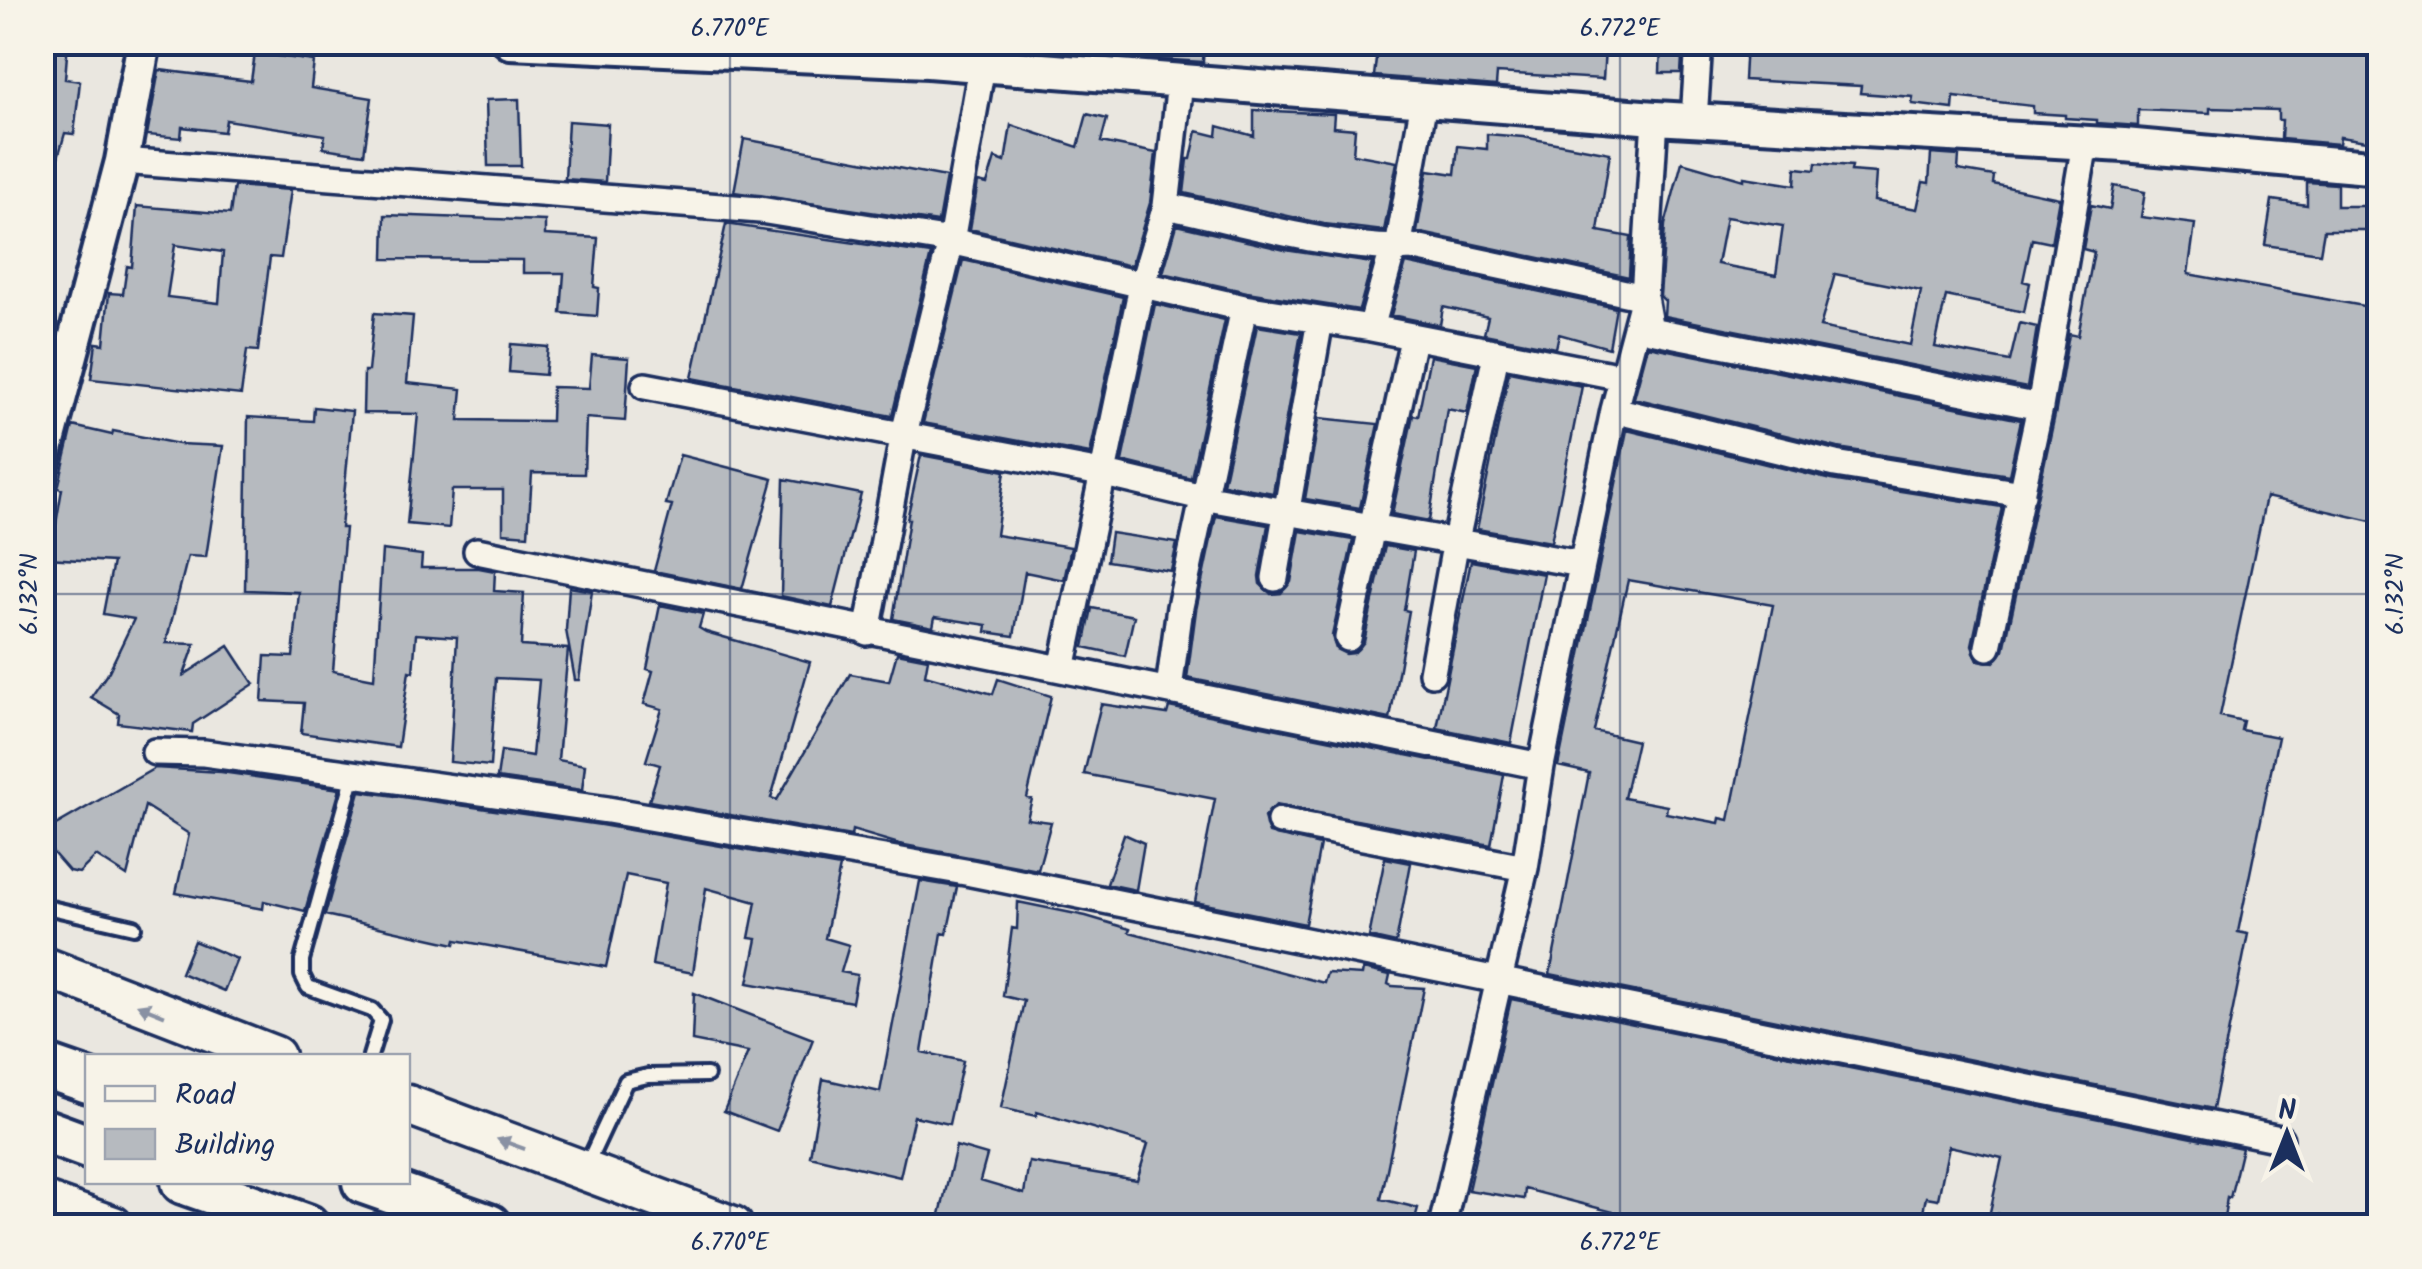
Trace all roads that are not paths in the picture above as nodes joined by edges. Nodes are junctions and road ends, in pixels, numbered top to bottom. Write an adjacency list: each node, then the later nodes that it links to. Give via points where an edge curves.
1 (144, 42): 11 (street)
2 (510, 42): 4 (street)
3 (1700, 42): 9 (street)
4 (929, 52): 5 (street)
5 (982, 66): 6 (street); 14 (street)
6 (1180, 82): 7 (street); 13 (street)
7 (1424, 100): 8 (street); 15 (street)
8 (1655, 118): 9 (street); 17 (street)
9 (1694, 120): 10 (street)
10 (2085, 143): 12 (street); 25 (street)
11 (122, 161): 14 (street, via 760,210); 28 (street)
12 (2380, 168)
13 (1166, 206): 15 (street); 16 (street)
14 (951, 241): 16 (street); 27 (street)
15 (1395, 248): 17 (street); 20 (street)
16 (1142, 286): 18 (street); 29 (street)
17 (1644, 297): 23 (street); 25 (street, via 1650,330)
18 (1244, 308): 19 (street); 31 (street)
19 (1320, 320): 20 (street); 32 (street)
20 (1371, 328): 21 (street)
21 (1413, 339): 22 (street); 33 (street)
22 (1496, 354): 23 (street); 34 (street)
23 (1622, 377): 26 (street)
24 (645, 386): 27 (street)
25 (2040, 407): 30 (street)
26 (1614, 410): 30 (street, via 1834,464); 36 (street)
27 (903, 438): 29 (street); 38 (street)
28 (42, 464)
29 (1102, 473): 31 (street); 41 (street)
30 (2022, 494): 40 (street)
31 (1202, 497): 32 (street); 43 (street)
32 (1286, 512): 33 (street); 37 (street)
33 (1371, 526): 34 (street); 39 (street)
34 (1456, 540): 36 (street); 42 (street)
35 (477, 551): 38 (street)
36 (1581, 564): 45 (street)
37 (1276, 578)
38 (867, 632): 41 (street)
39 (1348, 638)
40 (1988, 647)
41 (1062, 669): 43 (street)
42 (1432, 672)
43 (1169, 689): 45 (street)
44 (156, 752): 46 (street)
45 (1541, 766): 48 (street)
46 (354, 774): 52 (street, via 952,869); 54 (lane, via 302,976 308,986 372,1010 381,1020)
47 (1280, 820): 48 (street)
48 (1525, 868): 52 (street)
49 (42, 906): 50 (lane)
50 (134, 927)
51 (42, 966): 53 (main road, one-way to 51)
52 (1498, 981): 60 (street); 70 (street)
53 (270, 1054)
54 (371, 1054)
55 (42, 1065): 57 (highway)
56 (707, 1074): 62 (lane, via 626,1081)
57 (85, 1080)
58 (410, 1106): 62 (main road, one-way to 58)
59 (42, 1130): 61 (highway)
60 (2280, 1138)
61 (85, 1146)
62 (584, 1171): 69 (main road)
63 (189, 1184): 67 (highway)
64 (370, 1184): 68 (highway)
65 (42, 1201): 66 (main road)
66 (114, 1226)
67 (306, 1226)
68 (489, 1226)
69 (734, 1226)
70 (1442, 1226)

